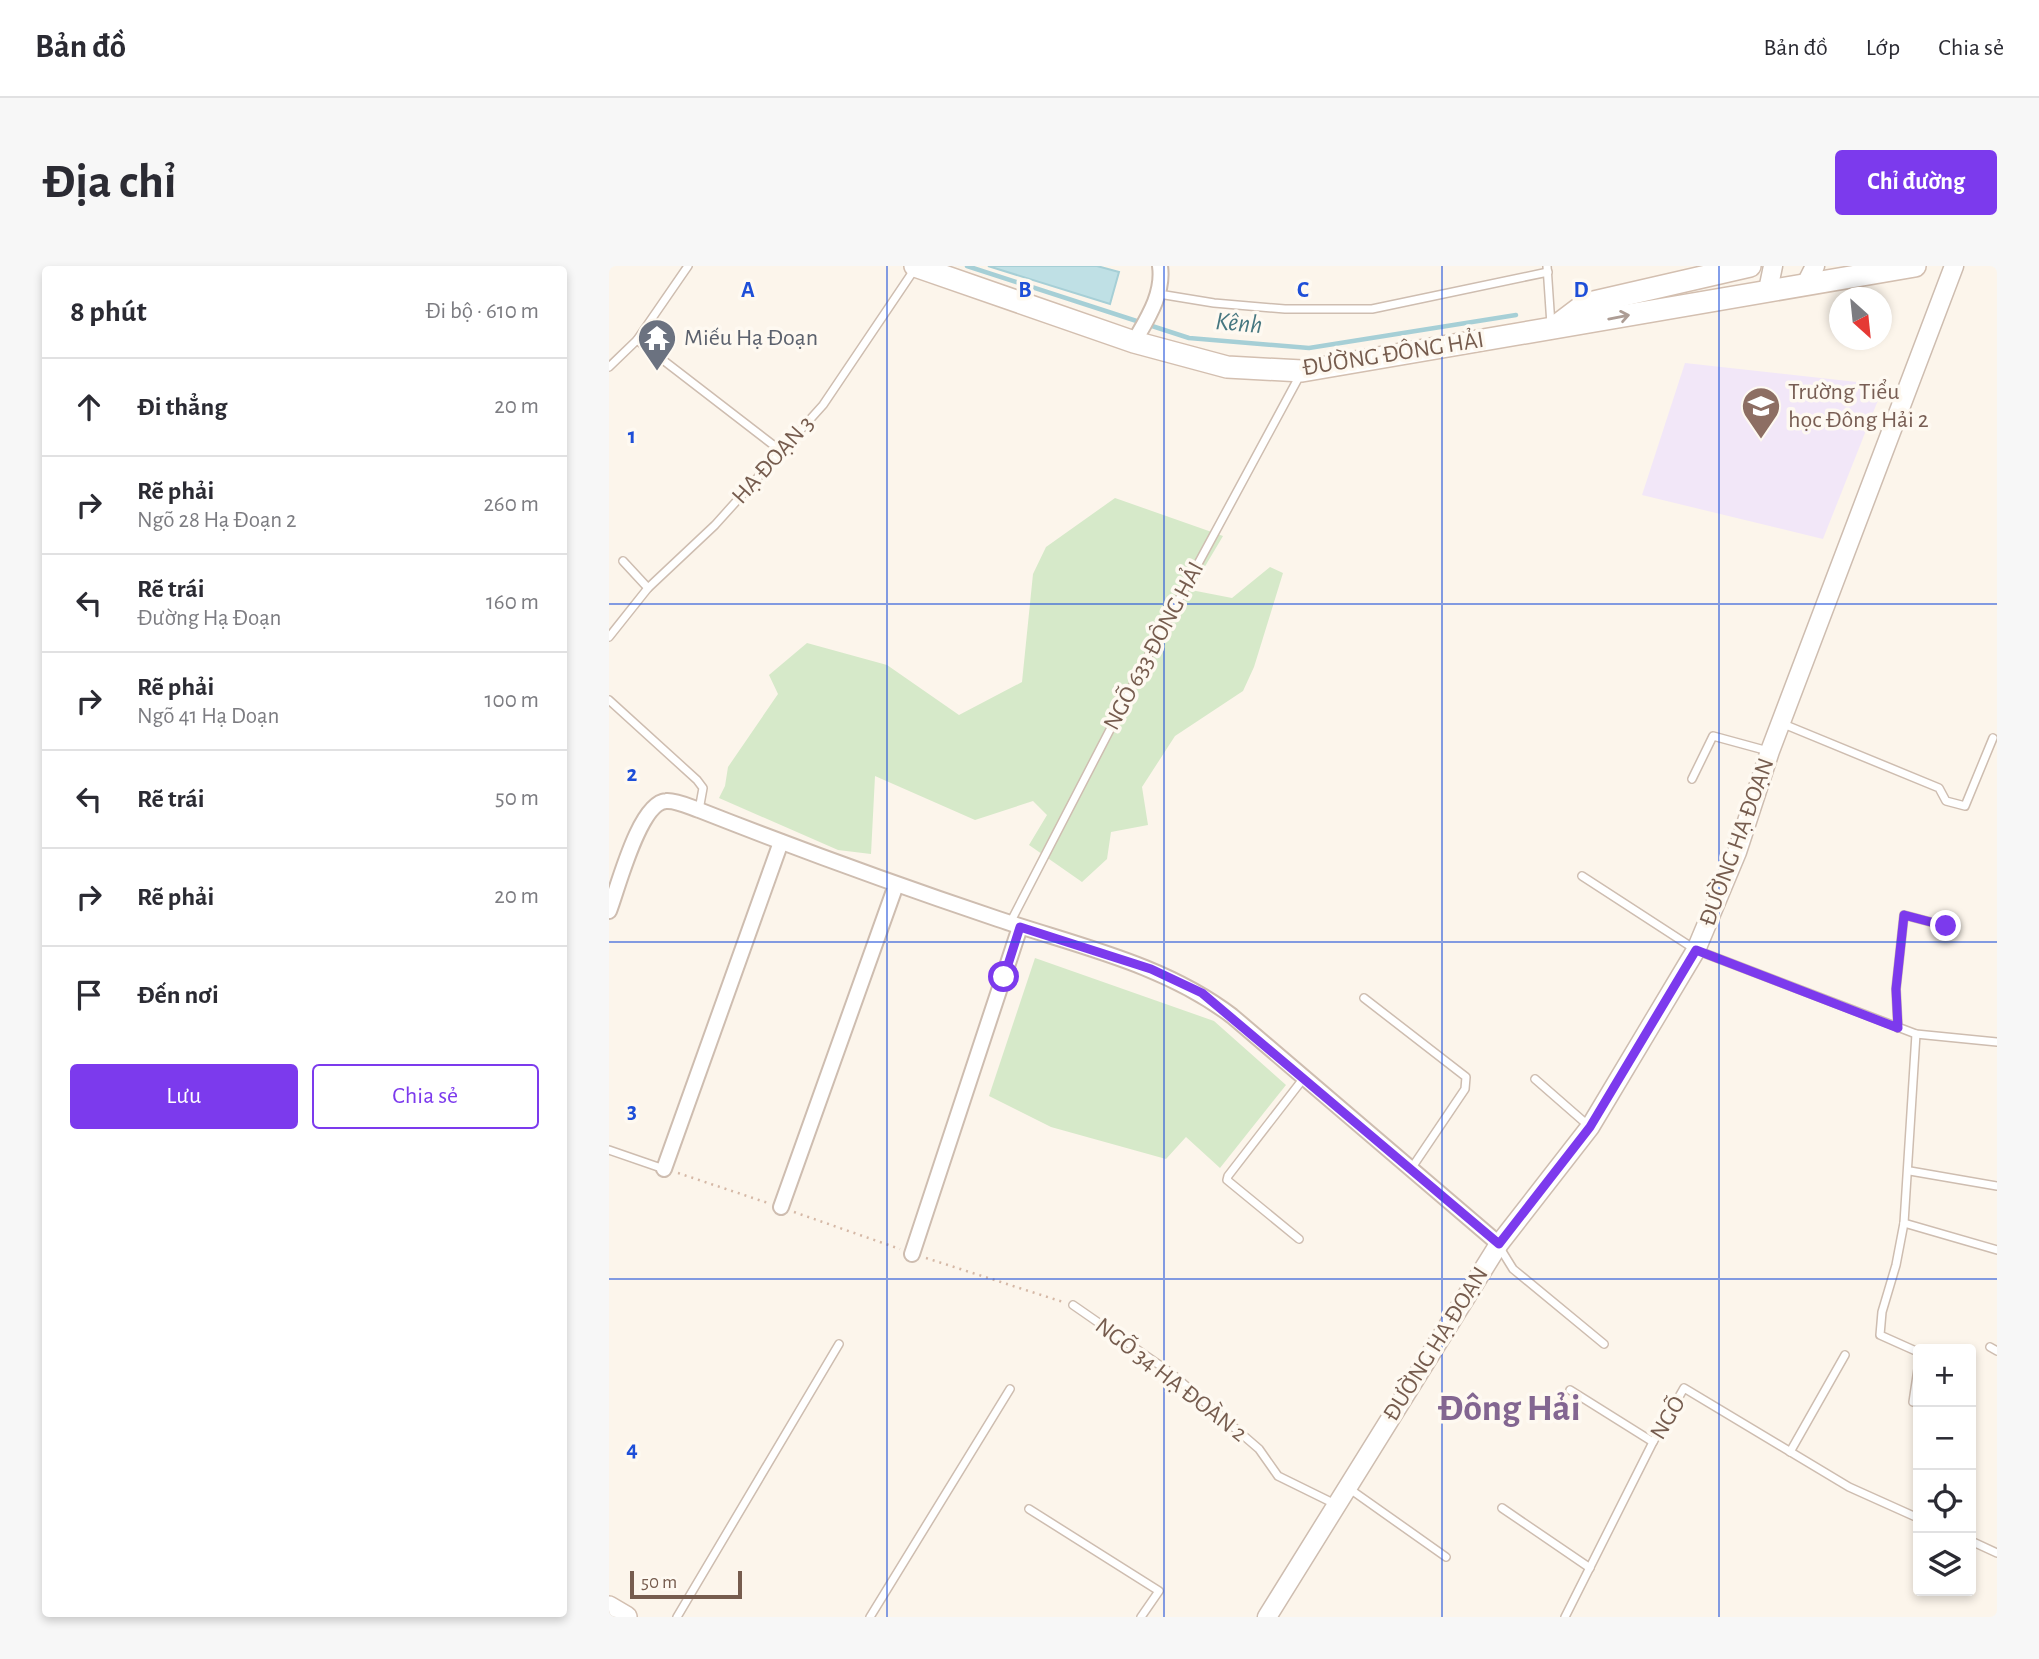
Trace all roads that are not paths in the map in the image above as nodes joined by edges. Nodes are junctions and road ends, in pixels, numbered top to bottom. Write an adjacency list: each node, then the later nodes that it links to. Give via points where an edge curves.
1 (688, 266): 14 (lane)
2 (916, 266): 13 (main road, ĐƯỜNG ĐÔNG HẢI); 17 (lane, HẠ ĐOẠN 3, via 823,405)
3 (1160, 266): 11 (street)
4 (1750, 266): 12 (main road, ĐƯỜNG ĐÔNG HẢI, via 1585,304)
5 (1773, 266): 10 (street)
6 (1915, 266): 9 (main road, ĐƯỜNG ĐÔNG HẢI)
7 (1954, 266): 22 (street, ĐƯỜNG HẠ ĐOẠN)
8 (1547, 269): 11 (lane, via 1372,309 1285,309); 12 (lane)
9 (1810, 275): 10 (main road, ĐƯỜNG ĐÔNG HẢI)
10 (1768, 290): 12 (main road, ĐƯỜNG ĐÔNG HẢI, one-way to 10)
11 (1159, 294): 13 (street)
12 (1552, 329): 16 (main road, ĐƯỜNG ĐÔNG HẢI)
13 (1136, 338): 16 (main road, ĐƯỜNG ĐÔNG HẢI, via 1227,367)
14 (637, 340): 15 (lane); 17 (lane)
15 (609, 367)
16 (1302, 371): 31 (lane, NGÕ 633 ĐÔNG HẢI, via 1145,662)
17 (781, 451): 19 (lane, HẠ ĐOẠN 3, via 715,525)
18 (623, 561): 19 (lane)
19 (647, 588): 20 (lane, HẠ ĐOẠN 3)
20 (609, 637)
21 (609, 700): 26 (lane, via 697,780 703,788)
22 (1781, 723): 23 (lane, via 1939,788 1946,801 1965,806); 24 (street, ĐƯỜNG HẠ ĐOẠN)
23 (1993, 737)
24 (1770, 751): 25 (lane, via 1713,736); 33 (street, ĐƯỜNG HẠ ĐOẠN, via 1737,852)
25 (1692, 779)
26 (699, 810): 27 (street); 30 (street, via 667,801 655,805 643,818)
27 (781, 842): 29 (street); 42 (street)
28 (1582, 876): 33 (lane)
29 (896, 885): 31 (street); 46 (street)
30 (609, 911)
31 (1015, 925): 38 (street, via 1151,969 1202,993); 51 (street)
32 (1946, 926): 35 (lane, via 1904,915 1896,989)
33 (1696, 950): 35 (lane); 40 (street, ĐƯỜNG HẠ ĐOẠN)
34 (1364, 998): 43 (lane, via 1467,1077 1465,1089)
35 (1898, 1028): 36 (lane)
36 (1916, 1034): 37 (lane); 44 (lane, via 1908,1122)
37 (1997, 1042)
38 (1303, 1079): 43 (street); 48 (lane, via 1227,1176)
39 (1535, 1079): 40 (lane)
40 (1590, 1127): 49 (street, ĐƯỜNG HẠ ĐOẠN)
41 (609, 1150): 42 (lane)
42 (664, 1169)
43 (1411, 1169): 49 (street)
44 (1910, 1171): 45 (lane); 47 (lane)
45 (1997, 1186)
46 (781, 1207)
47 (1904, 1223): 50 (lane); 55 (lane, via 1880,1335)
48 (1300, 1239)
49 (1499, 1244): 54 (lane, via 1513,1269); 61 (street, ĐƯỜNG HẠ ĐOẠN)
50 (1997, 1250)
51 (912, 1254)
52 (1073, 1305): 62 (lane, NGÕ 34 HẠ ĐOÀN 2, via 1171,1373 1259,1449 1278,1476)
53 (839, 1344): 72 (lane)
54 (1604, 1344)
55 (1913, 1350)
56 (1845, 1355): 60 (lane)
57 (1010, 1389): 73 (lane)
58 (1570, 1390): 59 (lane)
59 (1653, 1442): 60 (lane, NGÕ, via 1684,1388); 69 (lane, NGÕ)
60 (1790, 1452): 65 (lane, NGÕ, via 1849,1487)
61 (1347, 1487): 62 (street, ĐƯỜNG HẠ ĐOẠN); 68 (lane)
62 (1335, 1504): 75 (street, ĐƯỜNG HẠ ĐOẠN)
63 (1502, 1508): 69 (lane)
64 (1029, 1509): 74 (lane, via 1159,1591)
65 (1913, 1515)
66 (1976, 1543): 67 (lane)
67 (1997, 1553)
68 (1446, 1557)
69 (1591, 1568): 76 (lane, NGÕ)
70 (609, 1607): 71 (main road)
71 (626, 1617)
72 (677, 1617)
73 (870, 1617)
74 (1141, 1617)
75 (1267, 1617)
76 (1565, 1617)

